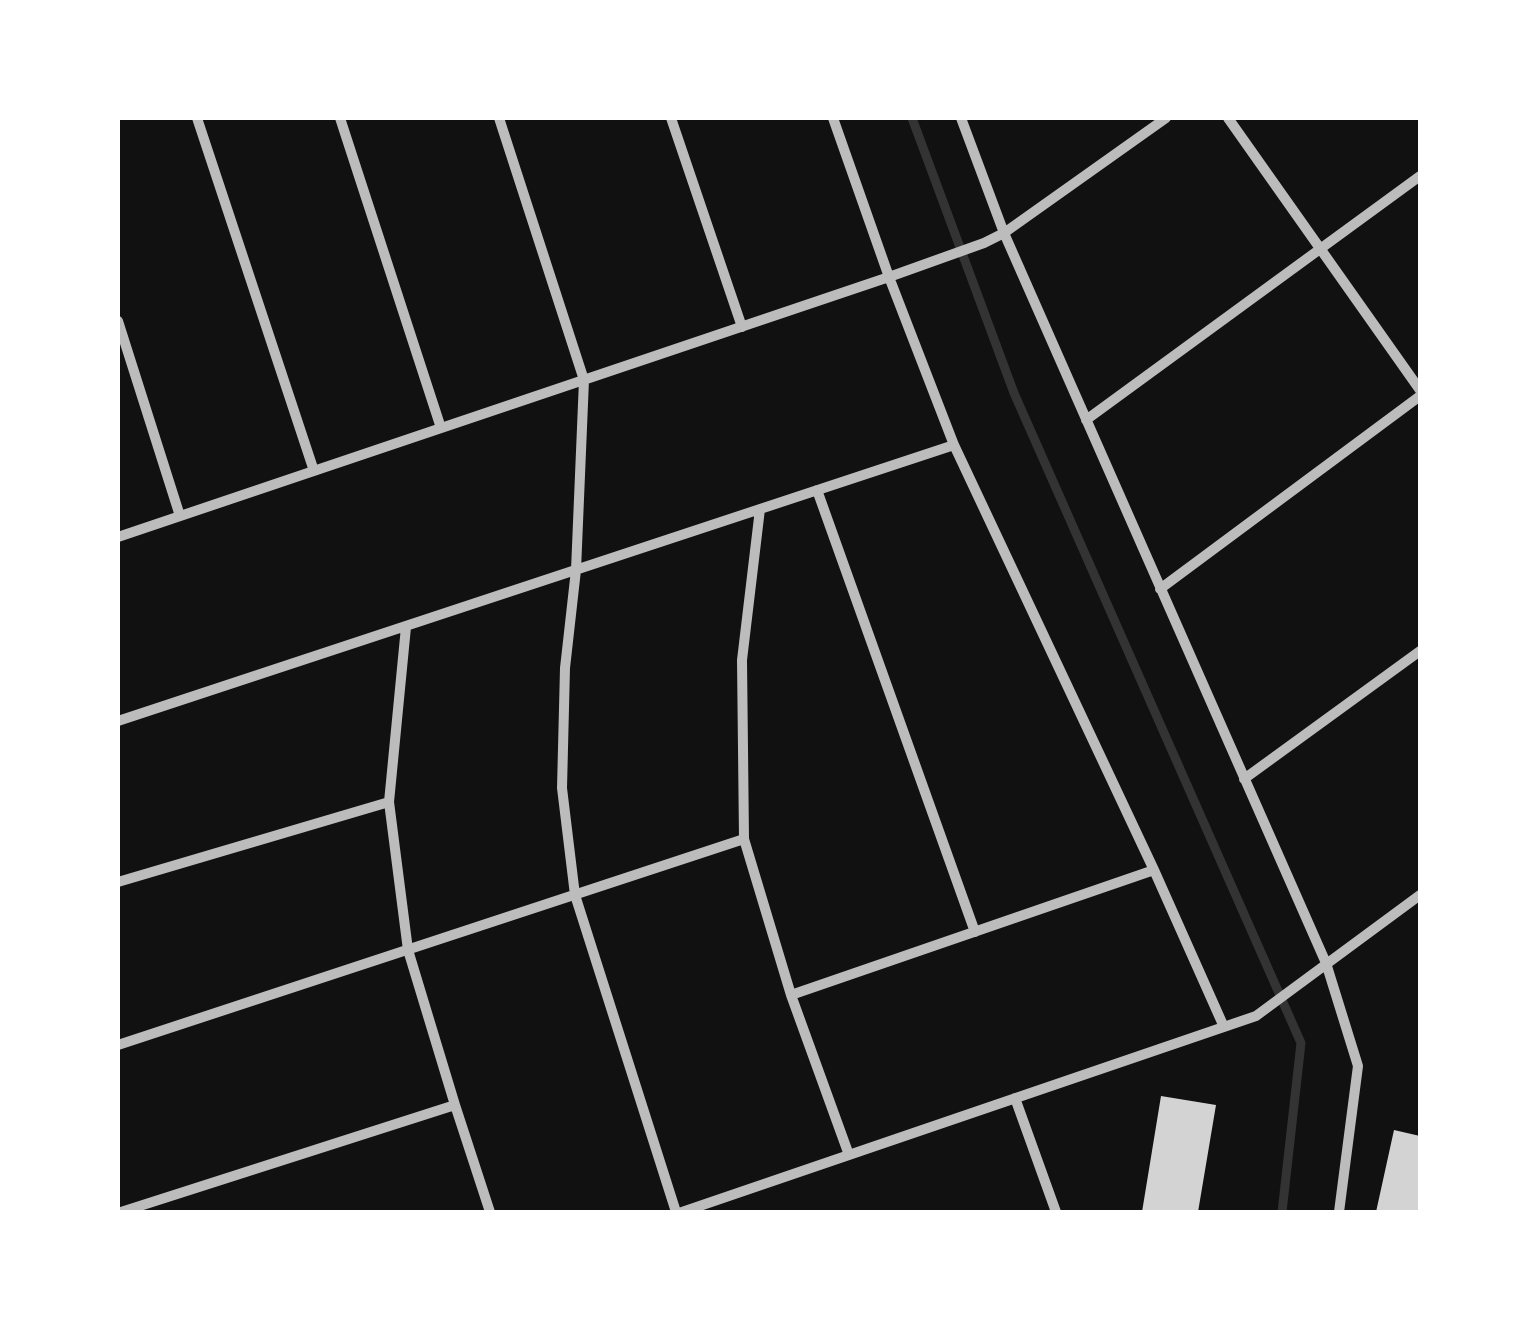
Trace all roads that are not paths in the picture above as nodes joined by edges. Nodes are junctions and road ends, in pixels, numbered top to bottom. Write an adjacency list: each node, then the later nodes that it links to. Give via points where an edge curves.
1 (197, 118): 20 (street)
2 (340, 118): 18 (street)
3 (499, 118): 15 (street)
4 (671, 118): 14 (street)
5 (833, 118): 12 (street)
6 (960, 118): 10 (street)
7 (1166, 118): 10 (street)
8 (1228, 118): 11 (street)
9 (1420, 176): 11 (street)
10 (1004, 234): 12 (street); 17 (street)
11 (1320, 249): 16 (street); 17 (street)
12 (890, 277): 14 (street); 19 (street)
13 (118, 321): 23 (street)
14 (742, 327): 15 (street)
15 (584, 380): 18 (street); 25 (street)
16 (1420, 393): 26 (street)
17 (1086, 420): 26 (street)
18 (441, 428): 20 (street)
19 (954, 444): 21 (street); 33 (street)
20 (314, 471): 23 (street)
21 (818, 490): 22 (street); 37 (street)
22 (760, 509): 25 (street); 32 (street, via 742,660)
23 (180, 516): 24 (street)
24 (118, 538)
25 (576, 570): 27 (street); 35 (street, via 562,788)
26 (1160, 589): 30 (street)
27 (406, 627): 29 (street); 31 (street)
28 (1420, 651): 30 (street)
29 (118, 721)
30 (1244, 779): 39 (street)
31 (389, 802): 34 (street); 38 (street)
32 (744, 839): 35 (street); 40 (street)
33 (1154, 870): 37 (street); 41 (street)
34 (118, 882)
35 (574, 895): 38 (street); 48 (street)
36 (1420, 895): 39 (street)
37 (975, 932): 40 (street)
38 (408, 950): 42 (street); 44 (street)
39 (1326, 963): 41 (street, via 1256,1016); 50 (street, via 1358,1066)
40 (791, 995): 45 (street)
41 (1224, 1027): 43 (street)
42 (118, 1045)
43 (1015, 1098): 45 (street); 49 (street)
44 (455, 1105): 46 (street); 47 (street)
45 (849, 1155): 48 (street)
46 (122, 1212)
47 (490, 1212)
48 (679, 1212)
49 (1056, 1212)
50 (1339, 1212)

